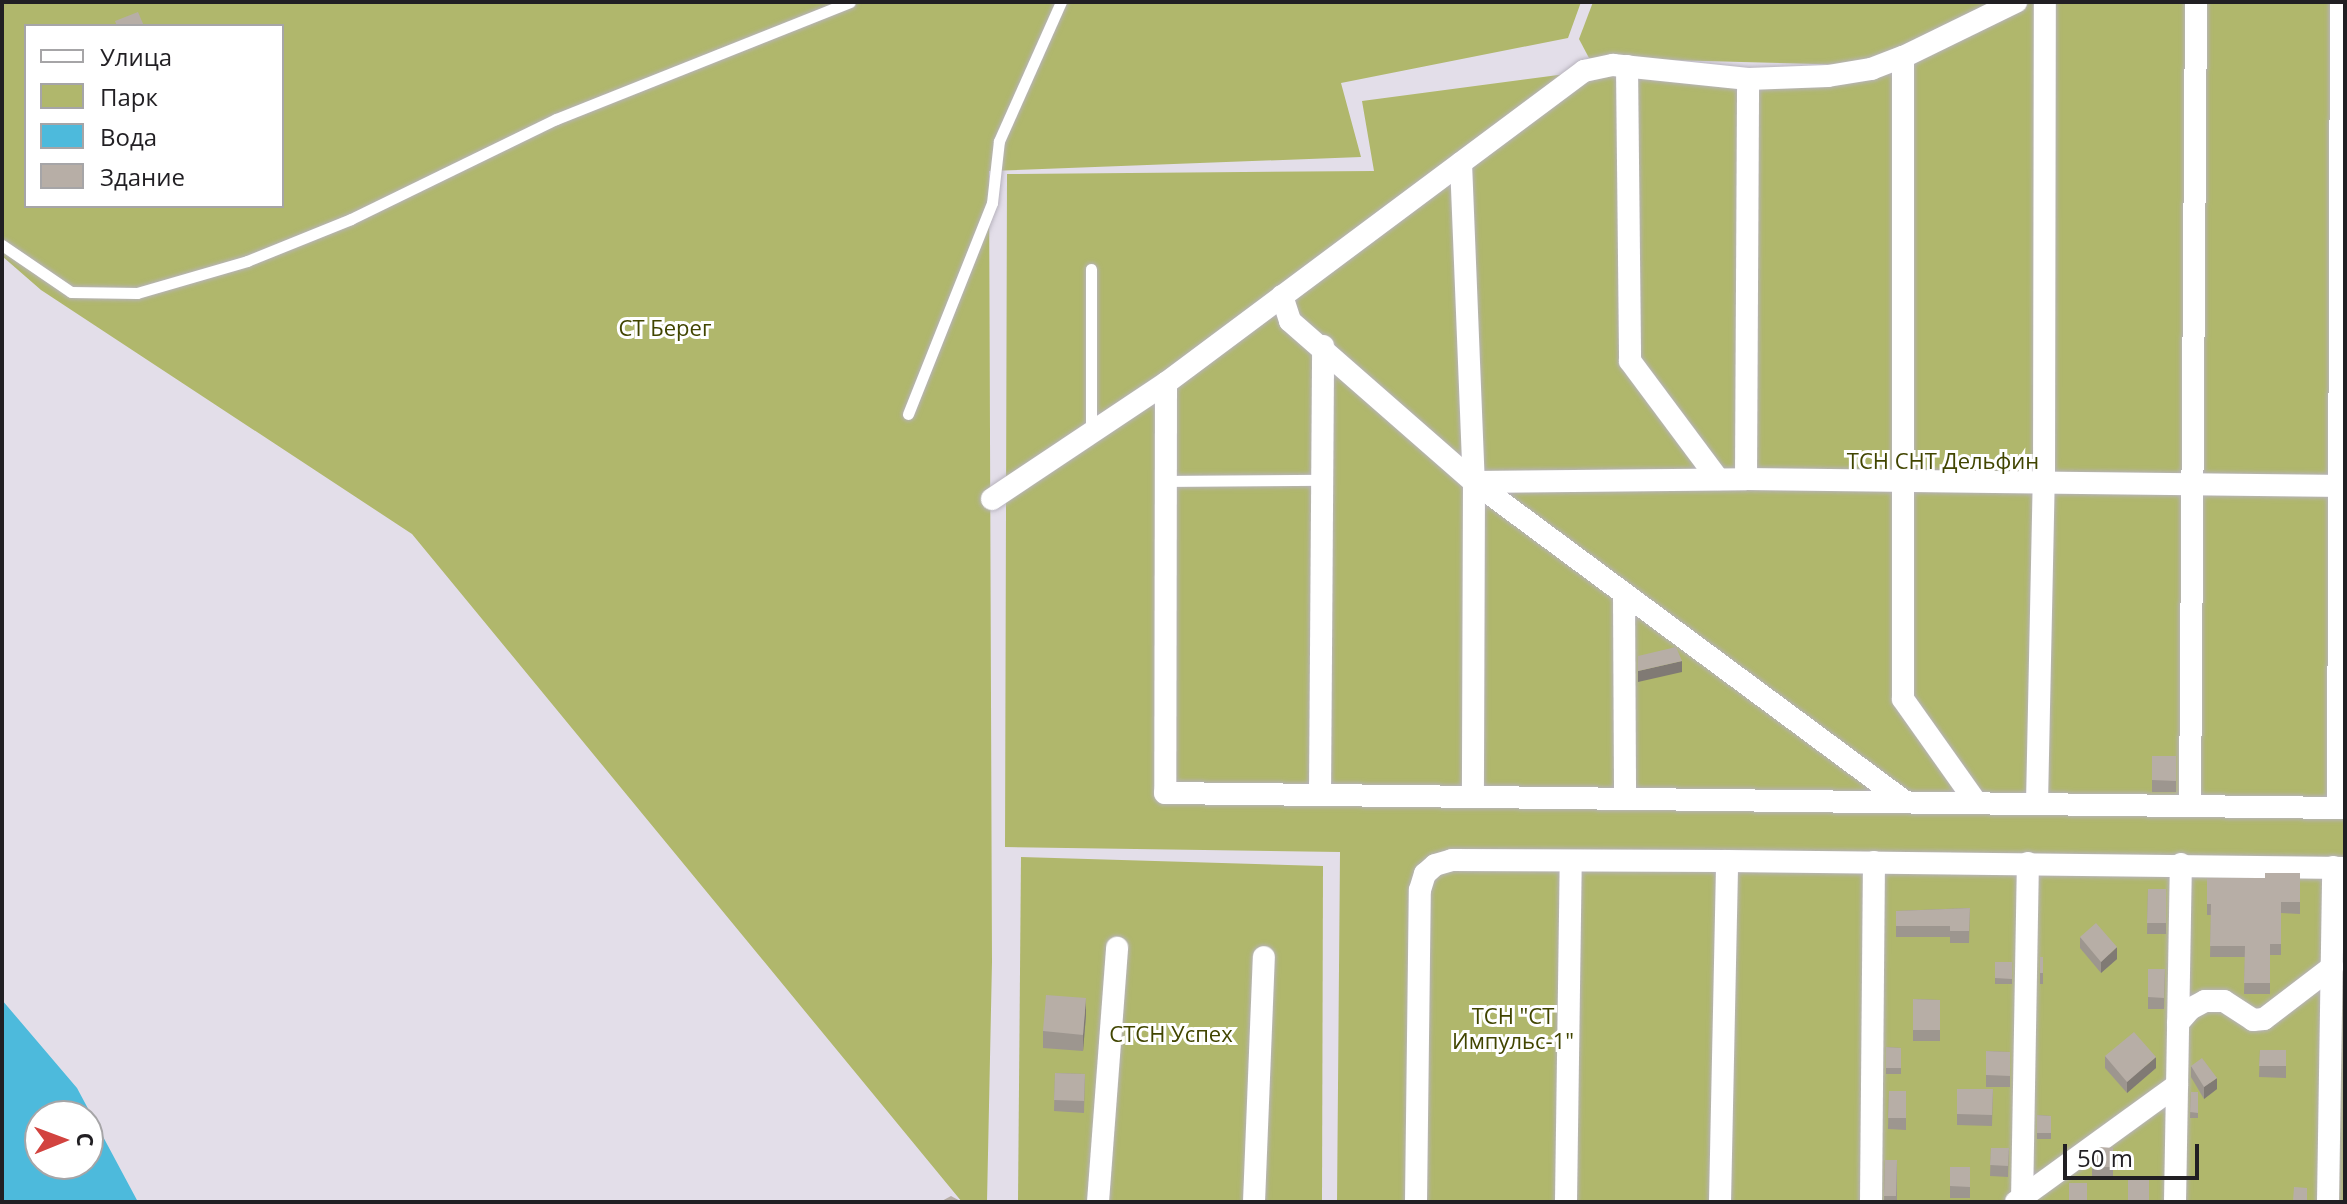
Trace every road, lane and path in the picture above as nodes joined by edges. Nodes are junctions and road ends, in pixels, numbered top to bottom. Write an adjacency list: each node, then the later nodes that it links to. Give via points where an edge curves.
1 (850, 2): 11 (lane, via 556,119 351,219 247,261 137,293 71,292)
2 (1061, 2): 16 (lane, via 999,141 992,203)
3 (2016, 2): 7 (street)
4 (2045, 2): 24 (street)
5 (2196, 2): 25 (street)
6 (2341, 2): 26 (street)
7 (1903, 57): 9 (street, via 1828,76); 22 (street)
8 (1627, 66): 9 (street); 10 (street, via 1584,71); 18 (street, via 1630,361)
9 (1748, 79): 19 (street)
10 (1461, 163): 13 (street); 23 (street)
11 (2, 245)
12 (1091, 269): 17 (lane)
13 (1282, 296): 14 (street, via 1290,321); 15 (street)
14 (1323, 346): 20 (street); 23 (street)
15 (1166, 383): 17 (street); 21 (street)
16 (908, 414)
17 (1091, 435): 27 (street)
18 (1718, 479): 19 (street); 23 (street)
19 (1746, 479): 22 (street)
20 (1322, 480): 21 (lane); 29 (street)
21 (1166, 481): 29 (street, via 1165,793)
22 (1904, 481): 24 (street); 33 (street, via 1903,699)
23 (1474, 482): 28 (street); 30 (street)
24 (2044, 482): 25 (street); 34 (street)
25 (2192, 483): 26 (street); 35 (street)
26 (2342, 486): 36 (street)
27 (992, 499)
28 (1624, 595): 31 (street); 32 (street)
29 (1320, 795): 30 (street)
30 (1473, 796): 31 (street)
31 (1625, 797): 32 (street)
32 (1904, 801): 33 (street)
33 (1976, 802): 34 (street)
34 (2037, 803): 35 (street)
35 (2190, 805): 36 (street)
36 (2341, 808)
37 (1571, 861): 38 (street); 51 (street, via 1452,860 1425,874 1420,890); 52 (street)
38 (1727, 861): 39 (street); 53 (street)
39 (1874, 862): 40 (street); 54 (street)
40 (2028, 863): 41 (street); 48 (street)
41 (2181, 864): 42 (street); 46 (street)
42 (2339, 868): 45 (street)
43 (1117, 948): 49 (street)
44 (1264, 957): 50 (street)
45 (2332, 967): 46 (street, via 2264,1019 2253,1020 2224,1001 2205,1001); 56 (street)
46 (2178, 1023): 47 (street)
47 (2177, 1085): 48 (street); 55 (street)
48 (2020, 1201)
49 (1098, 1202)
50 (1254, 1202)
51 (1416, 1202)
52 (1566, 1202)
53 (1720, 1202)
54 (1871, 1202)
55 (2175, 1202)
56 (2328, 1202)

